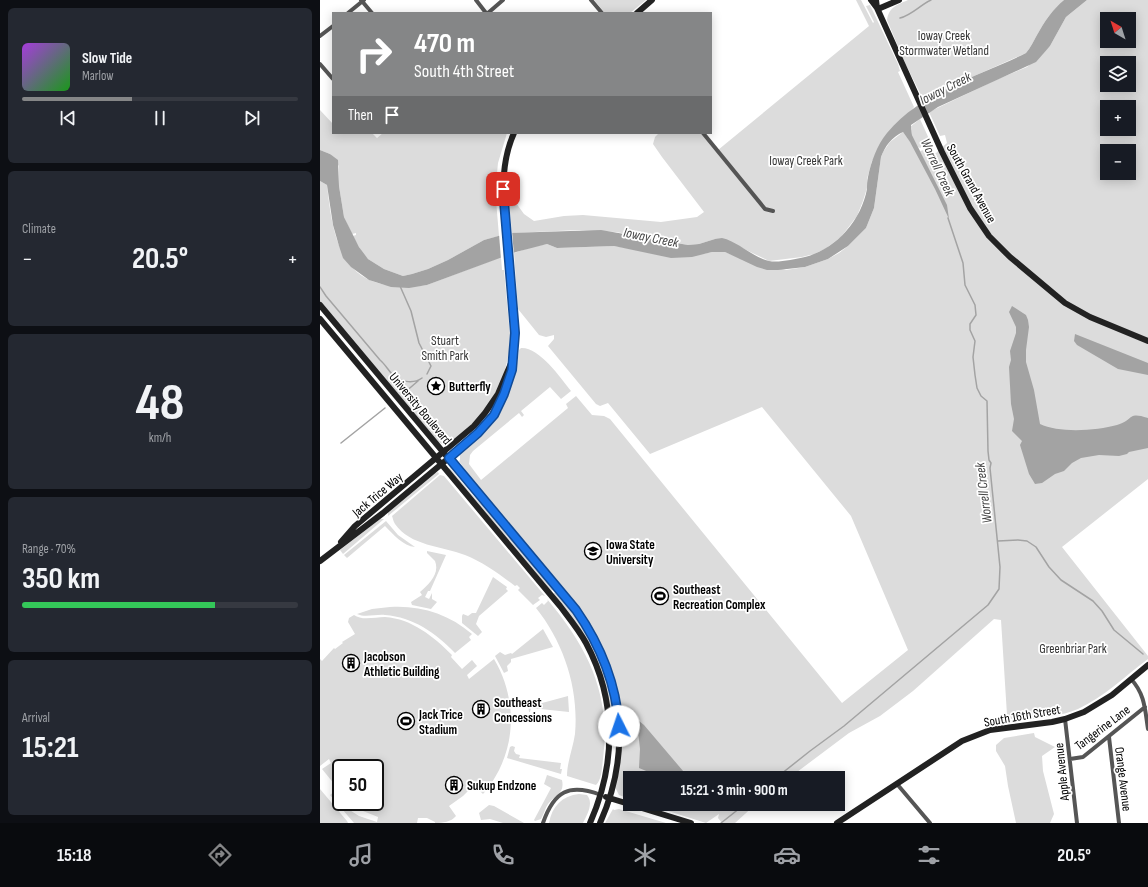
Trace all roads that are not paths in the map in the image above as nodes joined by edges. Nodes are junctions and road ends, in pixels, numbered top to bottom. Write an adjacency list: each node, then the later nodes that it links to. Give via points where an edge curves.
1 (476, 0): 12 (street)
2 (503, 0): 13 (street)
3 (591, 0): 14 (street)
4 (652, 0): 15 (main road)
5 (871, 0): 9 (main road, South Grand Avenue)
6 (876, 0): 9 (main road, South Grand Avenue)
7 (899, 0): 9 (main road)
8 (362, 1): 10 (street); 11 (street)
9 (877, 9): 25 (main road, South Grand Avenue, via 940,147 975,216 989,236 1052,294 1090,317)
10 (349, 12)
11 (371, 12)
12 (486, 12)
13 (488, 12)
14 (601, 12)
15 (638, 12)
16 (332, 27): 17 (street)
17 (320, 36)
18 (320, 64): 19 (street)
19 (332, 78)
20 (514, 134): 26 (main road, via 503,181 515,333)
21 (704, 134): 22 (street, via 765,209)
22 (773, 211)
23 (320, 305): 27 (main road, University Boulevard)
24 (320, 319): 28 (main road, University Boulevard)
25 (1148, 341)
26 (513, 358): 27 (main road, Jack Trice Way, via 492,403 474,426); 29 (main road, Jack Trice Way, via 509,383 494,415)
27 (444, 452): 28 (main road, Jack Trice Way); 29 (main road, University Boulevard)
28 (436, 458): 30 (main road, University Boulevard); 31 (main road, Jack Trice Way, via 355,526)
29 (449, 458): 30 (main road, Jack Trice Way); 42 (main road, University Boulevard, via 576,610 600,650 613,685 618,708 619,744)
30 (442, 464): 31 (main road, Jack Trice Way, via 359,532); 41 (main road, University Boulevard, via 569,618 592,654 604,688 610,727 608,766)
31 (334, 549): 32 (main road, Jack Trice Way)
32 (320, 561)
33 (1148, 665): 34 (main road, South 16th Street)
34 (1131, 679): 35 (street, via 1138,687); 36 (main road, South 16th Street, via 1100,703)
35 (1145, 707): 37 (street); 38 (street, Tangerine Lane)
36 (1065, 719): 39 (street, Apple Avenue); 40 (main road, South 16th Street, via 999,729 970,738)
37 (1148, 729)
38 (1109, 737): 39 (street, Tangerine Lane, via 1083,757); 50 (street, Orange Avenue)
39 (1070, 759): 49 (street, Apple Avenue)
40 (897, 784): 47 (main road, South 16th Street); 48 (street)
41 (601, 795): 42 (main road); 43 (street, via 580,789 563,793 552,802); 44 (main road, University Boulevard)
42 (610, 798): 45 (main road, University Boulevard); 46 (main road)
43 (543, 823)
44 (590, 823)
45 (600, 823)
46 (691, 823)
47 (837, 823)
48 (930, 823)
49 (1077, 823)
50 (1119, 823)

